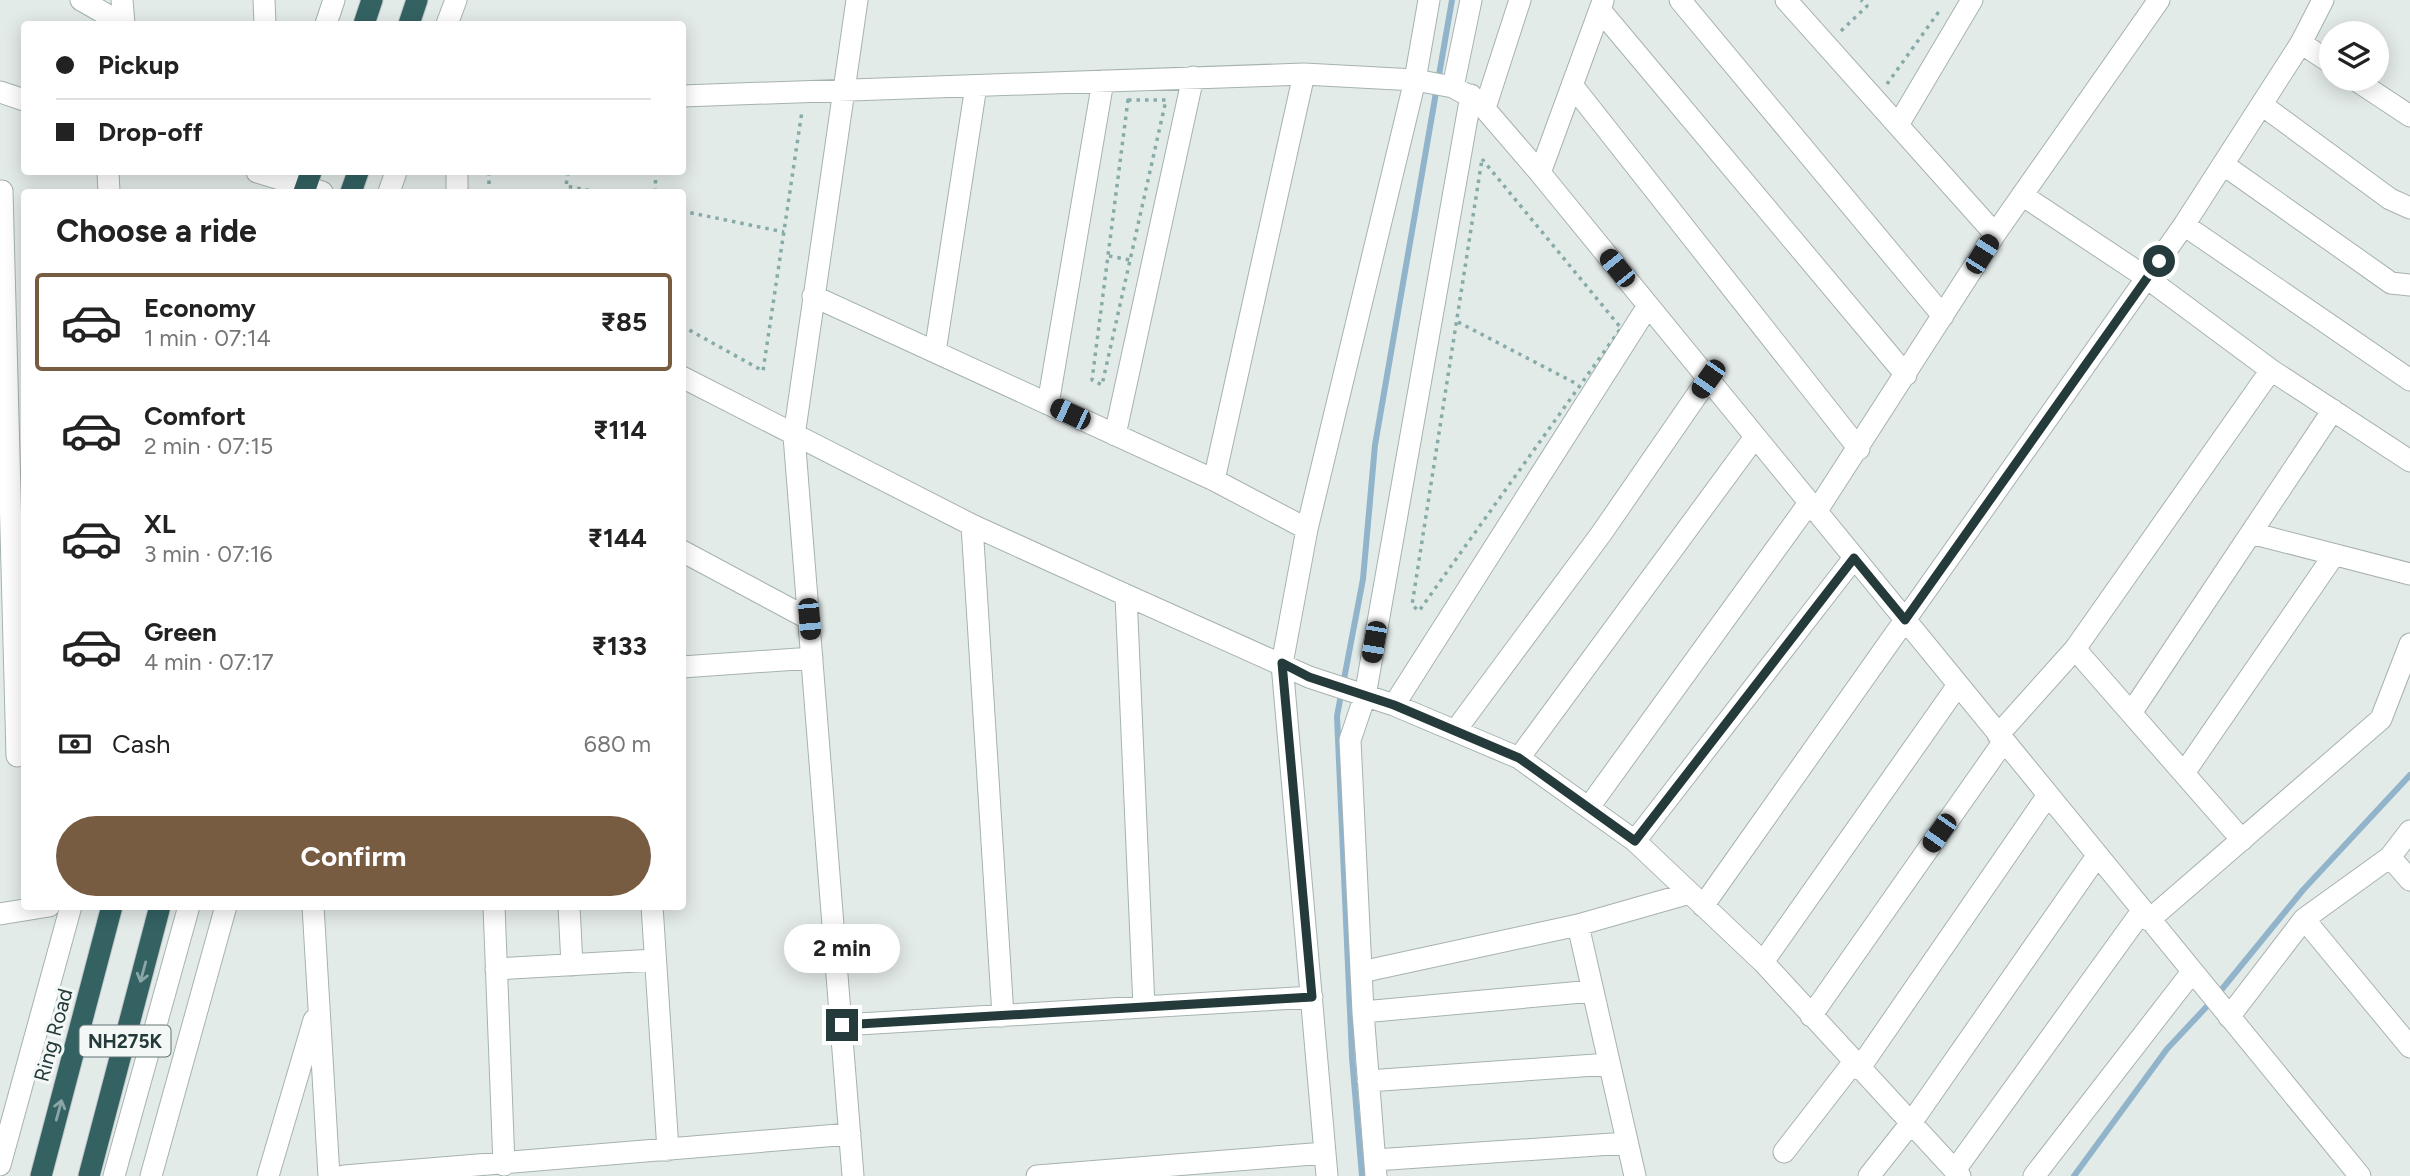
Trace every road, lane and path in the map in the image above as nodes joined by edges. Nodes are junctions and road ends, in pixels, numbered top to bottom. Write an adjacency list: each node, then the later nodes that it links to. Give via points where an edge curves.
1 (122, 0): 21 (street)
2 (264, 0): 22 (street)
3 (334, 0): 23 (street)
4 (372, 0): 24 (highway)
5 (417, 0): 25 (highway)
6 (456, 0): 26 (street)
7 (857, 0): 36 (street)
8 (1429, 0): 37 (street)
9 (1471, 0): 37 (street)
10 (1520, 0): 37 (street)
11 (1680, 0): 66 (street)
12 (1786, 0): 46 (street)
13 (1861, 0): 27 (path, via 1867,6 1839,29)
14 (1947, 0): 31 (path, via 1887,84)
15 (1972, 0): 46 (street)
16 (2159, 0): 54 (street)
17 (2323, 0): 28 (street)
18 (84, 1): 20 (street)
19 (1601, 5): 34 (street); 72 (street)
20 (118, 21)
21 (123, 21)
22 (265, 21)
23 (327, 21)
24 (365, 21)
25 (410, 21)
26 (448, 21)
27 (1847, 38)
28 (2301, 43): 29 (street); 43 (street)
29 (2319, 55)
30 (1304, 74): 32 (street); 37 (street); 85 (street)
31 (1879, 75)
32 (1193, 77): 33 (street); 80 (street)
33 (1103, 81): 35 (street); 78 (street)
34 (1572, 85): 48 (street); 83 (street)
35 (976, 86): 36 (street); 70 (street)
36 (843, 90): 40 (street); 64 (street)
37 (1450, 90): 48 (street); 88 (street); 105 (street)
38 (2372, 91): 45 (street)
39 (0, 92): 41 (street)
40 (686, 96)
41 (21, 99)
42 (1128, 100): 60 (path)
43 (2262, 105): 47 (street); 55 (street, via 2390,199)
44 (803, 108): 58 (path)
45 (2410, 116)
46 (1898, 125): 59 (street)
47 (2224, 165): 57 (street); 63 (street, via 2391,283)
48 (1540, 173): 65 (street)
49 (568, 175): 52 (path, via 566,186)
50 (271, 177): 51 (street)
51 (311, 186)
52 (582, 189)
53 (2, 191): 98 (street)
54 (2022, 195): 59 (street); 62 (street)
55 (2410, 208)
56 (686, 212): 58 (path)
57 (2184, 225): 62 (street); 76 (street)
58 (784, 232): 68 (path, via 762,371)
59 (1995, 234): 66 (street)
60 (1108, 256): 61 (path); 75 (path)
61 (1130, 260)
62 (2147, 278): 71 (street); 97 (street)
63 (2410, 285)
64 (813, 296): 70 (street); 81 (street)
65 (1648, 306): 74 (street); 106 (street)
66 (1943, 316): 72 (street)
67 (1458, 322): 69 (path, via 1482,159); 77 (path); 95 (path, via 1412,605)
68 (686, 328)
69 (1621, 328)
70 (935, 352): 78 (street)
71 (2271, 370): 79 (street); 100 (street)
72 (1906, 375): 83 (street)
73 (686, 379): 81 (street)
74 (1708, 379): 82 (street); 108 (street, via 1601,534)
75 (1092, 380)
76 (2410, 380)
77 (1580, 386)
78 (1048, 404): 80 (street)
79 (2333, 411): 84 (street); 89 (street)
80 (1115, 435): 85 (street)
81 (794, 436): 87 (street); 96 (street)
82 (1755, 437): 86 (street); 111 (street)
83 (1859, 449): 86 (street)
84 (2410, 461)
85 (1214, 480): 88 (street)
86 (1813, 507): 92 (street); 114 (street)
87 (972, 525): 94 (street); 148 (street)
88 (1307, 529): 102 (street)
89 (2251, 533): 91 (street); 107 (street)
90 (686, 553): 96 (street)
91 (2334, 555): 93 (street); 112 (street)
92 (1854, 558): 97 (street); 117 (street)
93 (2410, 574)
94 (1126, 595): 102 (street); 145 (street)
95 (1419, 611)
96 (809, 619): 101 (street)
97 (1905, 620): 104 (street); 121 (street)
98 (7, 631): 110 (street)
99 (2410, 644): 116 (street, via 2381,719)
100 (2075, 649): 107 (street); 109 (street)
101 (812, 658): 103 (street); 150 (street)
102 (1282, 663): 105 (street); 143 (street)
103 (686, 667)
104 (1958, 685): 109 (street); 137 (street)
105 (1358, 694): 106 (street); 140 (street, via 1350,740)
106 (1394, 705): 108 (street)
107 (2131, 713): 112 (street)
108 (1455, 731): 111 (street)
109 (2001, 738): 113 (street); 149 (street)
110 (14, 757)
111 (1519, 758): 114 (street)
112 (2184, 773): 116 (street)
113 (2048, 796): 118 (street); 153 (street)
114 (1589, 807): 117 (street)
115 (2410, 831): 119 (street)
116 (2242, 840): 133 (street)
117 (1635, 841): 121 (street)
118 (2097, 856): 133 (street); 155 (street)
119 (2390, 857): 120 (street); 134 (street)
120 (2410, 880)
121 (1697, 900): 135 (street); 137 (street)
122 (24, 910): 132 (street)
123 (70, 910): 160 (street)
124 (111, 910): 166 (highway, Ring Road / NH275K, one-way to 124)
125 (159, 910): 167 (highway, NH275K, one-way to 167)
126 (188, 910): 168 (street)
127 (225, 910): 169 (street)
128 (313, 910): 144 (street)
129 (494, 910): 139 (street)
130 (569, 910): 138 (street)
131 (652, 910): 136 (street)
132 (0, 914)
133 (2146, 915): 141 (street); 164 (street)
134 (2304, 919): 147 (street); 151 (street)
135 (1578, 925): 140 (street); 142 (street)
136 (655, 960): 138 (street); 158 (street)
137 (1763, 962): 149 (street)
138 (572, 965): 139 (street)
139 (496, 970): 162 (street)
140 (1361, 972): 146 (street)
141 (2195, 976): 147 (street); 178 (street)
142 (1593, 991): 146 (street); 152 (street)
143 (1312, 997): 145 (street); 161 (street)
144 (319, 1005): 170 (street); 171 (street)
145 (1144, 1007): 148 (street)
146 (1363, 1012): 154 (street)
147 (2226, 1014): 165 (street)
148 (1003, 1016): 150 (street)
149 (1811, 1016): 153 (street)
150 (842, 1025): 156 (street)
151 (2410, 1047)
152 (1609, 1064): 154 (street); 157 (street)
153 (1856, 1066): 155 (street); 159 (street)
154 (1368, 1082): 163 (street)
155 (1910, 1124): 164 (street); 177 (street)
156 (850, 1134): 158 (street); 173 (street)
157 (1627, 1143): 163 (street); 176 (street)
158 (668, 1150): 162 (street)
159 (1784, 1152)
160 (1, 1153)
161 (1325, 1153): 174 (street); 175 (street)
162 (504, 1164): 172 (street)
163 (1375, 1168)
164 (1958, 1173)
165 (2352, 1173)
166 (41, 1176)
167 (89, 1176)
168 (114, 1176)
169 (152, 1176)
170 (268, 1176)
171 (329, 1176)
172 (344, 1176)
173 (853, 1176)
174 (1037, 1176)
175 (1327, 1176)
176 (1635, 1176)
177 (1868, 1176)
178 (2034, 1176)

